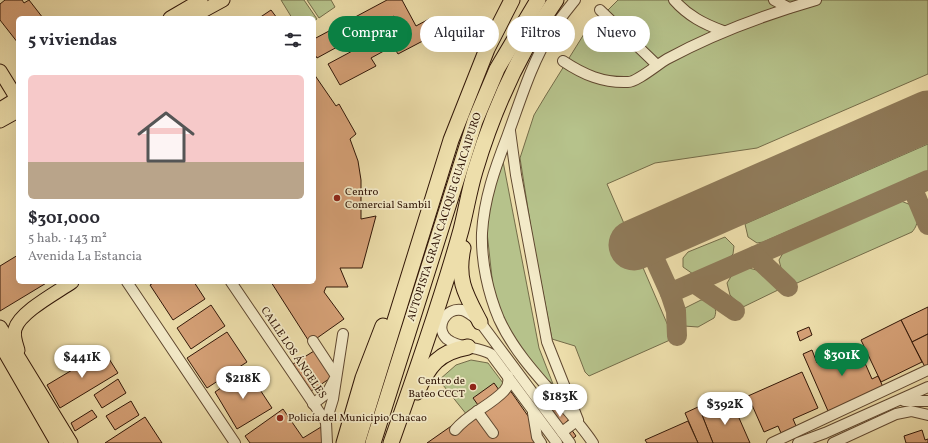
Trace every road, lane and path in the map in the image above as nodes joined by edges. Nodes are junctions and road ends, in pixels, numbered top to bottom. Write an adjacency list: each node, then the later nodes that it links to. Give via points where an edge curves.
1 (201, 0): 12 (main road)
2 (223, 0): 13 (main road)
3 (512, 0): 25 (highway, AUTOPISTA GRAN CACIQUE GUAICAIPURO, via 487,49 451,140)
4 (538, 0): 50 (highway, AUTOPISTA GRAN CACIQUE GUAICAIPURO, via 496,69 475,121)
5 (556, 0): 24 (highway, via 530,39 504,92 479,159)
6 (575, 0): 23 (street, via 552,31 535,62)
7 (674, 0): 14 (street, via 684,11 704,24)
8 (774, 0): 10 (street)
9 (816, 0): 10 (street)
10 (789, 8): 14 (street)
11 (600, 10): 16 (street)
12 (173, 16)
13 (194, 16)
14 (723, 31): 16 (street)
15 (563, 61): 16 (street, via 595,79 630,82)
16 (657, 65)
17 (0, 71): 18 (main road)
18 (16, 99)
19 (16, 104): 21 (main road)
20 (16, 105): 22 (main road)
21 (0, 109)
22 (0, 121)
23 (510, 128): 44 (street, via 493,172 486,202 482,233 488,286 499,319 519,353 531,370); 49 (street, via 516,175 547,342)
24 (466, 208): 29 (highway, via 470,216 460,264 461,277 468,300); 50 (highway, via 455,226 394,400); 51 (highway)
25 (423, 226): 63 (highway, via 363,378); 64 (highway, AUTOPISTA GRAN CACIQUE GUAICAIPURO)
26 (69, 284): 35 (main road, via 18,322 15,337)
27 (128, 284): 62 (street)
28 (232, 284): 43 (street, CALLE LOS ÁNGELES)
29 (480, 322): 34 (street, via 462,310 455,310 444,319 441,330 446,338); 48 (street)
30 (0, 327): 35 (main road)
31 (343, 334): 37 (street)
32 (313, 341): 37 (street)
33 (0, 344): 60 (main road)
34 (468, 347): 38 (street, via 491,354); 51 (highway, via 443,355 433,363 408,413)
35 (21, 360): 61 (main road)
36 (928, 370): 70 (street)
37 (336, 376): 43 (street, via 327,393); 52 (street)
38 (508, 376): 40 (street); 46 (street, via 509,381 505,390)
39 (928, 387): 42 (street)
40 (522, 395): 45 (street); 46 (street, via 508,394)
41 (928, 401): 42 (street)
42 (892, 403): 57 (street)
43 (313, 404): 52 (street, CALLE LOS ÁNGELES)
44 (566, 406): 48 (street); 49 (street)
45 (532, 409): 58 (street); 67 (street)
46 (478, 412): 53 (street); 54 (street, via 462,421); 56 (street)
47 (928, 415): 73 (street, via 911,411 896,414)
48 (550, 416): 55 (street)
49 (578, 420): 55 (street); 69 (street)
50 (380, 421): 65 (highway, AUTOPISTA GRAN CACIQUE GUAICAIPURO)
51 (399, 421): 66 (highway)
52 (326, 422): 59 (street, CALLE LOS ÁNGELES)
53 (467, 423)
54 (455, 430)
55 (562, 432): 68 (street)
56 (494, 433)
57 (825, 433): 71 (street); 72 (street)
58 (538, 440)
59 (327, 441)
60 (57, 443)
61 (71, 443)
62 (235, 443)
63 (344, 443)
64 (357, 443)
65 (373, 443)
66 (391, 443)
67 (557, 443)
68 (570, 443)
69 (593, 443)
70 (772, 443)
71 (798, 443)
72 (817, 443)
73 (833, 443)

